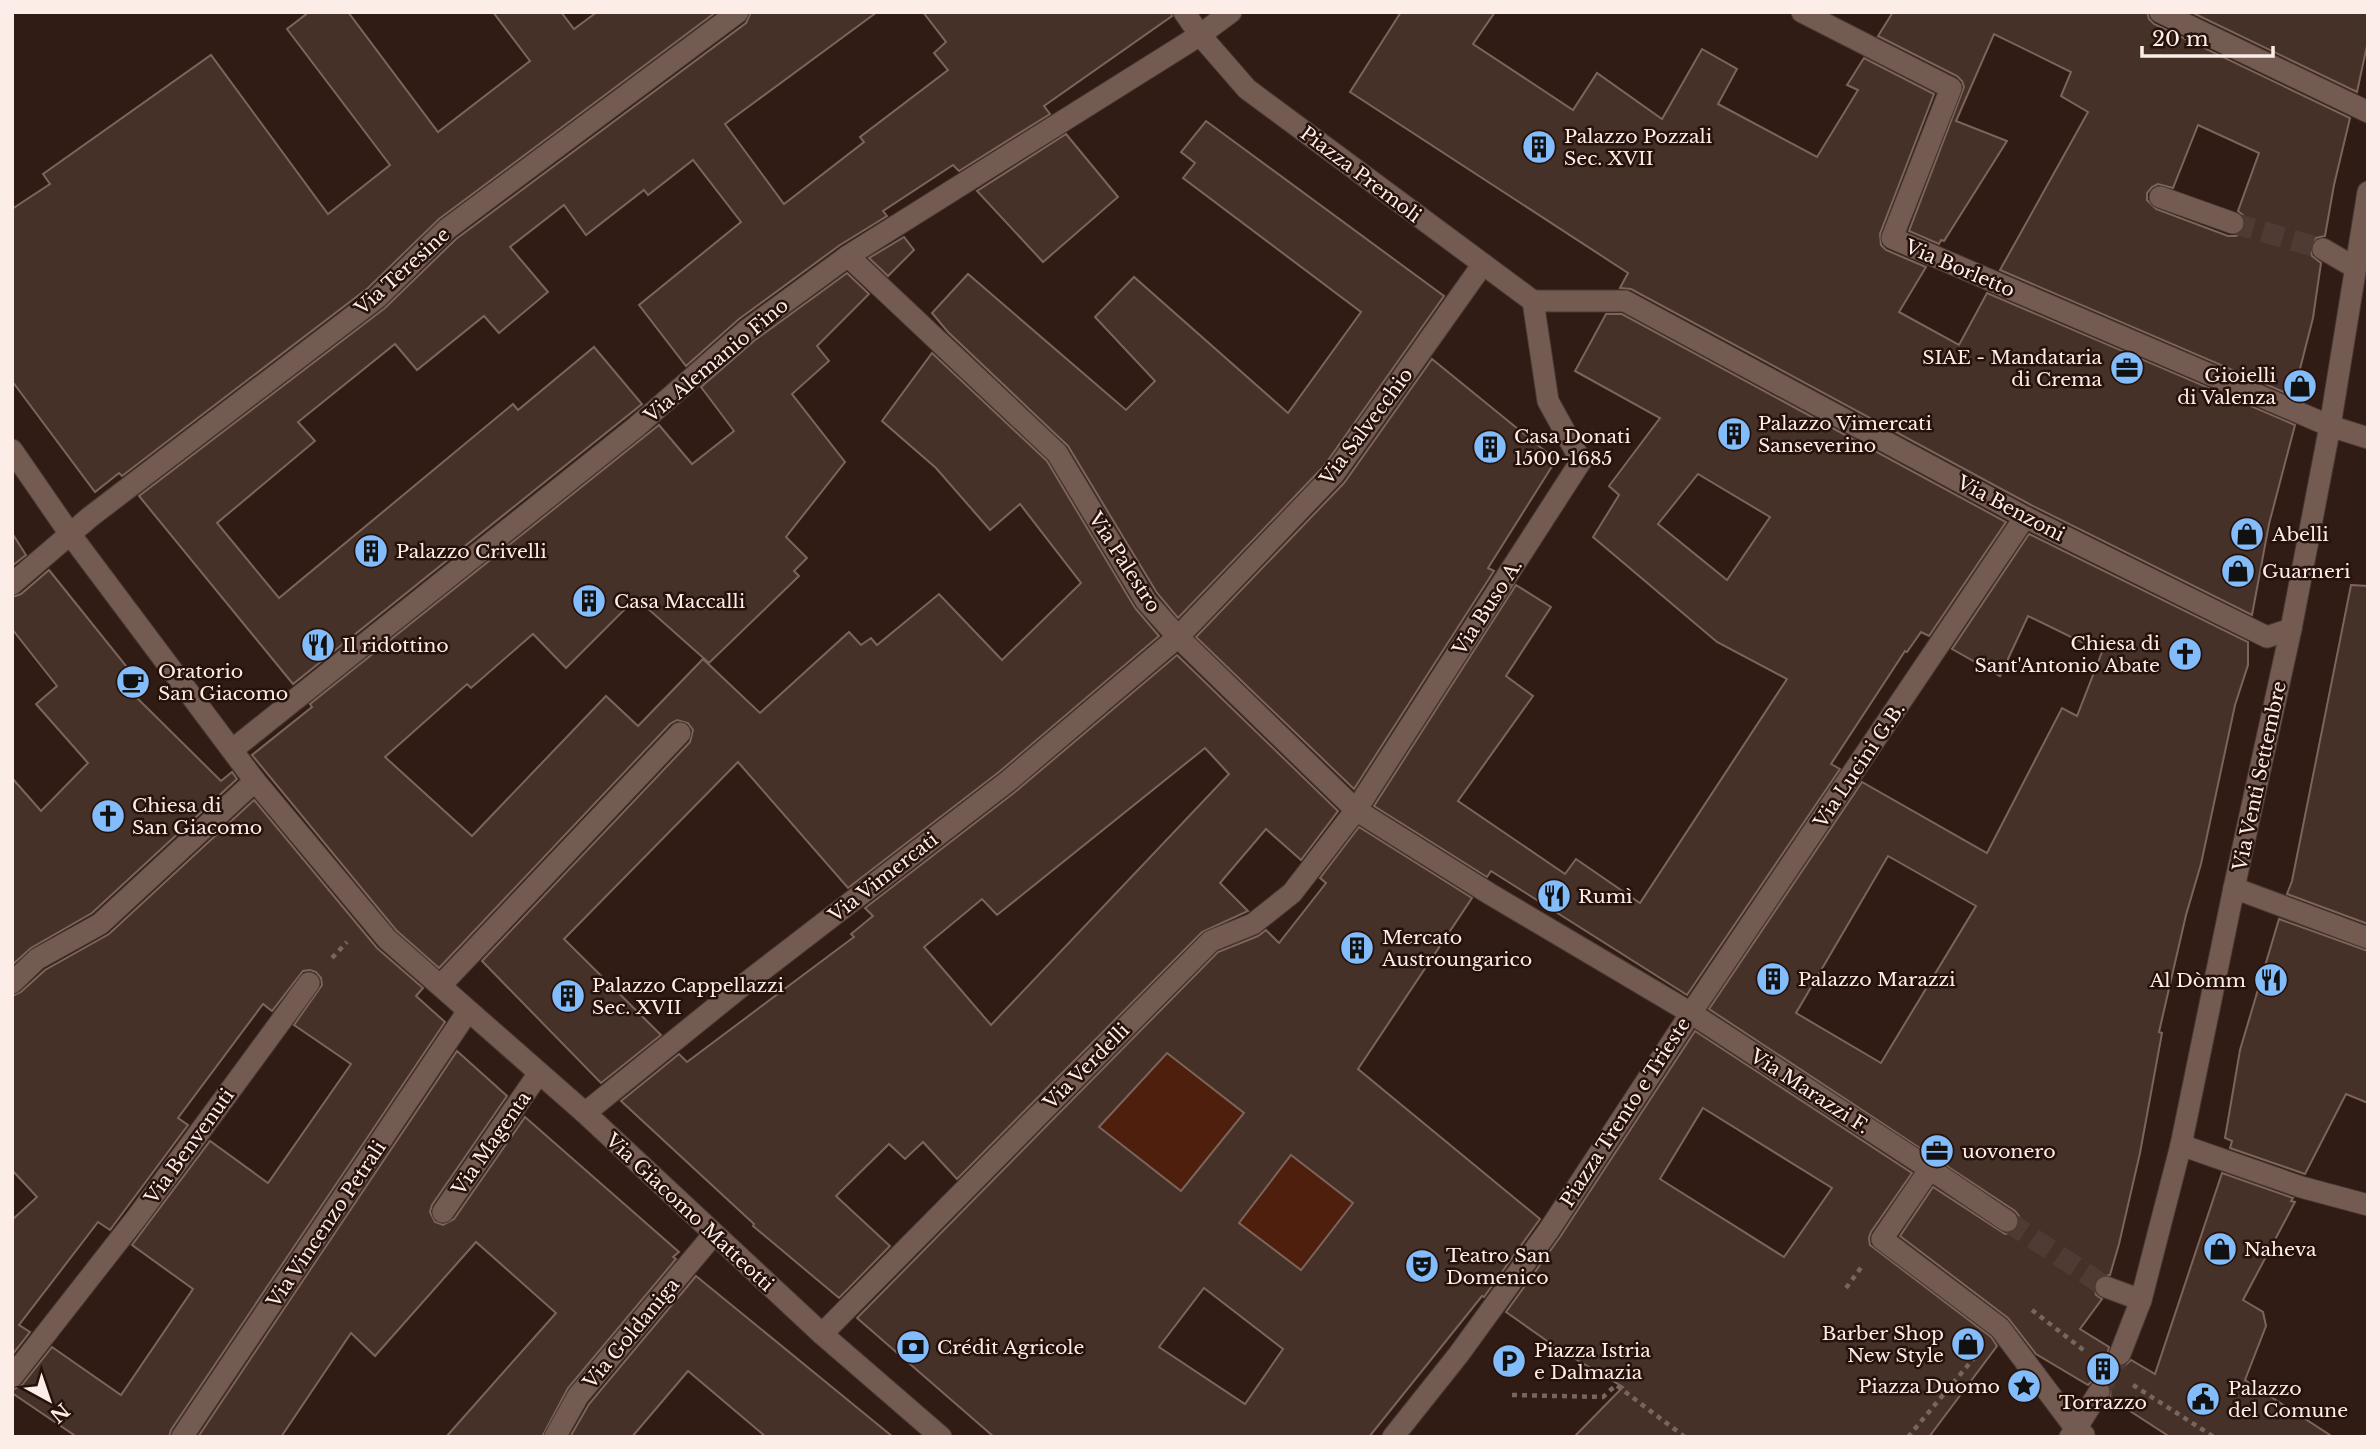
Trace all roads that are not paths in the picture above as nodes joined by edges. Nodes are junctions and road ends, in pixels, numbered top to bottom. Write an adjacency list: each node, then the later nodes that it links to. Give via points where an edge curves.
1 (738, 12): 20 (street, Via Teresine, via 447,229 377,298)
2 (1184, 12): 6 (street, Piazza Premoli)
3 (1231, 12): 6 (street, Via Alemanio Fino)
4 (1802, 12): 16 (street, Via Borletto, via 1951,88 1892,238)
5 (2160, 12): 7 (street)
6 (1200, 35): 12 (street, Via Alemanio Fino); 13 (street, Piazza Premoli, via 1247,89)
7 (2368, 112)
8 (2368, 192): 14 (street, Via Venti Settembre)
9 (2160, 197): 10 (street)
10 (2233, 223)
11 (2323, 249): 14 (street)
12 (848, 256): 23 (street, Via Palestro, via 1057,453 1146,601); 25 (street, Via Alemanio Fino, via 747,330 636,426)
13 (1483, 264): 15 (street, Piazza Premoli); 23 (street, Via Salvecchio, via 1334,474)
14 (2354, 267): 16 (street, Via Venti Settembre)
15 (1533, 301): 19 (street, Via Benzoni, via 1625,301); 27 (street, Via Buso A., via 1548,401 1581,461)
16 (2330, 426): 17 (street); 22 (street, Via Venti Settembre)
17 (2368, 438)
18 (12, 450): 20 (street, Via Giacomo Matteotti)
19 (2025, 517): 22 (street, Via Benzoni, via 2267,637); 35 (street, Via Lucini G.B.)
20 (70, 534): 21 (street, Via Teresine); 25 (street, Via Giacomo Matteotti)
21 (12, 584)
22 (2291, 629): 28 (street, Via Venti Settembre)
23 (1178, 637): 27 (street, Via Palestro); 37 (street, Via Vimercati, via 1007,782)
24 (680, 733): 33 (street)
25 (232, 750): 26 (street, Via Giacomo Matteotti)
26 (255, 781): 31 (street, via 100,924 37,959); 33 (street, Via Giacomo Matteotti, via 387,939)
27 (1356, 810): 29 (street, Via Palestro); 46 (street, Via Verdelli, via 1292,892 1253,924 1211,941)
28 (2234, 888): 30 (street); 38 (street, Via Venti Settembre)
29 (1490, 894): 35 (street, Piazza Trento e Trieste)
30 (2368, 938)
31 (12, 983)
32 (309, 983): 48 (street, Via Benvenuti, via 138,1216)
33 (441, 985): 34 (street, Via Giacomo Matteotti)
34 (468, 1011): 36 (street, Via Giacomo Matteotti); 51 (street, Via Vincenzo Petrali)
35 (1691, 1013): 39 (street, Via Marazzi F.); 54 (street, Piazza Trento e Trieste, via 1549,1230)
36 (539, 1073): 37 (street, Via Giacomo Matteotti); 41 (street, Via Magenta)
37 (585, 1113): 43 (street, Via Giacomo Matteotti)
38 (2181, 1145): 40 (street); 45 (street, Via Venti Settembre)
39 (1930, 1169): 42 (street, Via Marazzi F.); 50 (street, via 1882,1239 2000,1328)
40 (2368, 1205)
41 (443, 1212)
42 (2007, 1221)
43 (714, 1234): 46 (street, Via Giacomo Matteotti); 52 (street, Via Goldaniga, via 578,1396)
44 (2106, 1287): 45 (street)
45 (2141, 1300): 47 (street, Via Venti Settembre)
46 (822, 1334): 53 (street, Via Giacomo Matteotti)
47 (2120, 1354)
48 (12, 1377)
49 (2099, 1392): 50 (street)
50 (2077, 1434)
51 (182, 1437)
52 (555, 1437)
53 (941, 1437)
54 (1393, 1437)

